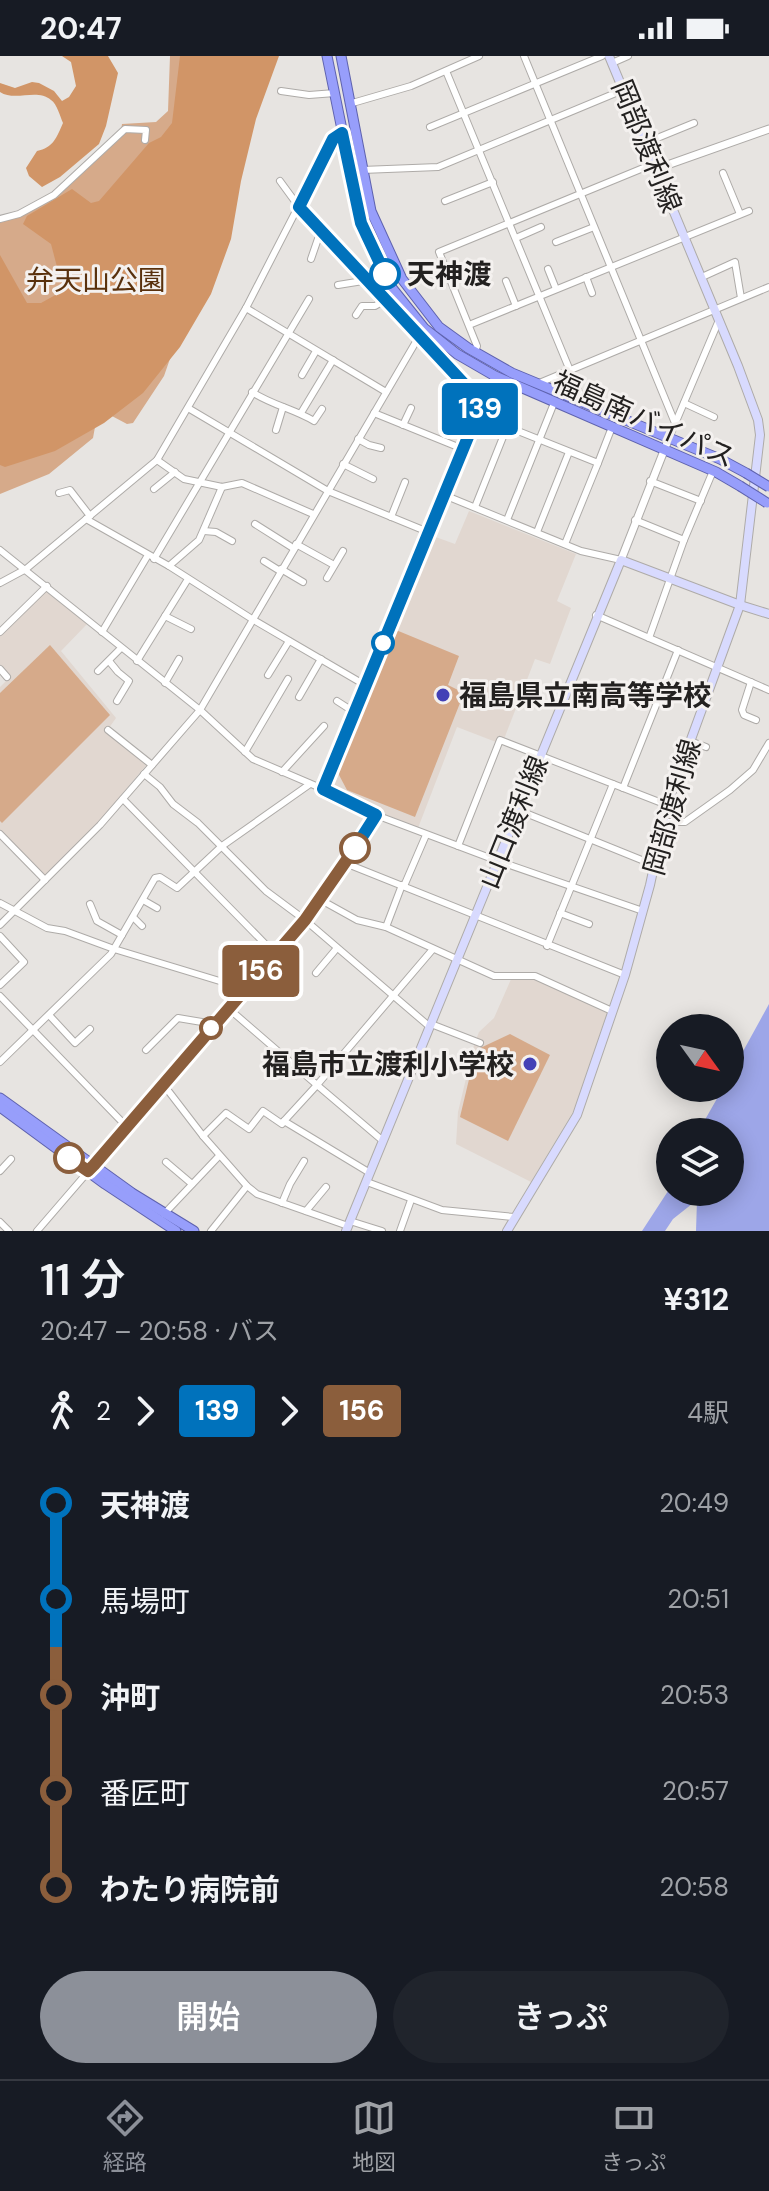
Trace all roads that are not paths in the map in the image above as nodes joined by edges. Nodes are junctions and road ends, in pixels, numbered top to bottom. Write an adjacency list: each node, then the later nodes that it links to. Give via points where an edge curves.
1 (327, 56): 12 (highway, 福島南バイパス)
2 (341, 56): 13 (highway, 福島南バイパス)
3 (479, 56): 8 (street)
4 (524, 56): 9 (street)
5 (602, 56): 9 (street)
6 (628, 56): 7 (street)
7 (611, 59): 10 (main road, 岡部渡利線)
8 (446, 71): 13 (street); 14 (street)
9 (534, 83): 14 (street); 15 (street)
10 (623, 90): 15 (street); 21 (main road, 岡部渡利線)
11 (281, 91): 12 (street)
12 (335, 93): 19 (highway, 福島南バイパス)
13 (349, 104): 24 (highway, 福島南バイパス)
14 (464, 112): 17 (street); 22 (street)
15 (550, 121): 22 (street); 28 (street)
16 (694, 123): 21 (street)
17 (430, 127)
18 (769, 129): 23 (street)
19 (342, 133): 30 (street, via 333,139); 62 (highway, 福島南バイパス, via 369,244)
20 (145, 140): 33 (street, via 146,130 125,129 54,195)
21 (645, 143): 23 (main road, 岡部渡利線)
22 (479, 149): 24 (street, via 438,167); 27 (street)
23 (654, 166): 28 (street); 38 (main road, 岡部渡利線)
24 (362, 170): 66 (highway, 福島南バイパス, via 371,211 402,279 439,327)
25 (723, 173): 32 (street)
26 (280, 181): 30 (street)
27 (493, 182): 29 (street); 34 (street)
28 (580, 194): 34 (street); 36 (street)
29 (445, 201)
30 (299, 207): 37 (street); 57 (street)
31 (749, 211): 32 (street)
32 (740, 214): 38 (street)
33 (0, 219)
34 (510, 222): 39 (street); 61 (street, via 439,252)
35 (541, 227): 39 (street)
36 (594, 227): 40 (street); 42 (street)
37 (321, 230): 41 (street); 46 (street)
38 (684, 236): 42 (street); 45 (main road, 岡部渡利線)
39 (516, 238): 52 (street)
40 (556, 242)
41 (311, 259)
42 (611, 267): 44 (street); 64 (street)
43 (548, 269): 50 (street)
44 (586, 277): 50 (street); 51 (street)
45 (702, 277): 53 (street, via 735,262); 58 (main road, 岡部渡利線)
46 (369, 280): 48 (street); 55 (street)
47 (506, 281): 56 (street)
48 (338, 285)
49 (769, 287): 53 (street)
50 (556, 289): 52 (street)
51 (592, 293)
52 (539, 296): 56 (street); 68 (street)
53 (741, 298): 58 (street)
54 (309, 299): 63 (street)
55 (387, 299): 59 (street, via 362,306); 62 (street)
56 (516, 306): 61 (street)
57 (246, 308): 63 (street); 79 (street)
58 (715, 309): 60 (main road, 岡部渡利線); 64 (street)
59 (356, 315)
60 (719, 320): 77 (street); 145 (main road, 岡部渡利線, via 760,428)
61 (469, 325): 66 (street)
62 (422, 332): 70 (highway, 福島南バイパス); 73 (street); 75 (street)
63 (287, 334): 65 (street); 72 (street)
64 (641, 340): 68 (street); 86 (street)
65 (316, 351): 67 (street); 69 (street)
66 (475, 352): 71 (highway, 福島南バイパス)
67 (333, 360): 73 (street); 82 (street)
68 (570, 369): 71 (street); 74 (street)
69 (302, 375)
70 (495, 376): 75 (street); 76 (highway, 福島南バイパス)
71 (537, 384): 74 (highway, 福島南バイパス)
72 (252, 392): 78 (street); 91 (street)
73 (386, 392): 83 (street)
74 (583, 402): 92 (highway, 福島南バイパス)
75 (482, 403): 84 (street)
76 (554, 403): 89 (highway, 福島南バイパス); 94 (street)
77 (684, 403): 85 (street); 86 (street)
78 (283, 407): 82 (street); 90 (street)
79 (188, 408): 91 (street); 99 (street)
80 (411, 408): 87 (street)
81 (322, 409): 82 (street, via 314,421)
82 (301, 413)
83 (374, 413): 87 (street); 93 (street)
84 (478, 415): 88 (street); 96 (street)
85 (714, 417)
86 (675, 423): 92 (street)
87 (403, 425): 96 (street)
88 (507, 427): 94 (street); 116 (street)
89 (612, 427): 97 (highway, 福島南バイパス); 100 (street)
90 (276, 430)
91 (230, 432): 106 (street); 111 (street)
92 (669, 438): 97 (street); 109 (highway, 福島南バイパス, bridge)
93 (358, 439): 95 (street); 101 (street)
94 (540, 440): 98 (street); 120 (street)
95 (381, 448)
96 (463, 449): 113 (street)
97 (664, 449): 102 (highway, 福島南バイパス); 105 (street)
98 (569, 452): 100 (street); 125 (street)
99 (157, 460): 103 (street); 119 (street)
100 (598, 463): 128 (street)
101 (343, 464): 104 (street); 111 (street)
102 (713, 471): 114 (street); 115 (highway, 福島南バイパス, bridge)
103 (175, 472): 106 (street); 110 (street)
104 (373, 479)
105 (650, 481): 114 (street); 121 (street)
106 (199, 482): 108 (street); 132 (street)
107 (405, 482): 118 (street)
108 (222, 487): 117 (street, via 242,483); 123 (street)
109 (769, 487)
110 (154, 489)
111 (328, 491): 117 (street); 118 (street)
112 (59, 493): 119 (street, via 70,490)
113 (444, 495): 116 (street); 124 (street)
114 (701, 501): 126 (street)
115 (768, 504)
116 (475, 507): 120 (street)
117 (313, 514): 129 (street)
118 (391, 517): 124 (street)
119 (88, 518): 132 (street); 137 (street)
120 (507, 520): 125 (street)
121 (635, 520): 126 (street); 133 (street)
122 (255, 524): 129 (street)
123 (204, 531): 127 (street); 136 (street, via 194,547)
124 (428, 532): 169 (street)
125 (537, 532): 128 (street)
126 (684, 540): 141 (street)
127 (232, 541)
128 (565, 544): 133 (street)
129 (295, 546): 135 (street); 138 (street)
130 (0, 550): 137 (street)
131 (343, 551): 135 (street)
132 (151, 557): 136 (street); 152 (street)
133 (621, 560): 141 (main road); 147 (main road, 山口渡利線)
134 (264, 561): 138 (street)
135 (334, 565): 139 (street)
136 (169, 566): 140 (street)
137 (26, 569): 143 (street); 144 (street)
138 (281, 570): 142 (street); 149 (street)
139 (327, 578)
140 (188, 579): 148 (street); 149 (street)
141 (672, 579): 145 (main road); 153 (street)
142 (303, 582)
143 (0, 583)
144 (47, 586): 151 (street); 152 (street)
145 (740, 605): 146 (main road); 161 (main road, 岡部渡利線)
146 (769, 614)
147 (596, 615): 153 (street); 183 (main road, 山口渡利線)
148 (165, 616): 150 (street); 160 (street)
149 (252, 619): 154 (street); 174 (street)
150 (191, 629)
151 (0, 632)
152 (102, 632): 155 (street)
153 (649, 638): 156 (street)
154 (289, 641): 158 (street); 164 (street)
155 (121, 648): 159 (street); 160 (street)
156 (678, 650): 161 (street); 189 (street)
157 (179, 659): 168 (street)
158 (321, 659): 169 (street); 171 (street)
159 (109, 661): 163 (street); 172 (street, via 129,681)
160 (137, 661): 168 (street)
161 (717, 666): 167 (street); 179 (main road, 岡部渡利線)
162 (0, 669): 165 (street)
163 (98, 671)
164 (268, 675)
165 (7, 677)
166 (288, 679): 182 (street)
167 (751, 682): 170 (street); 176 (street, via 742,710)
168 (165, 683): 174 (street)
169 (365, 685): 175 (street)
170 (769, 690)
171 (299, 697)
172 (117, 701)
173 (337, 701): 175 (street)
174 (200, 710): 182 (street); 184 (street)
175 (354, 712): 190 (street)
176 (756, 720)
177 (324, 726): 185 (street)
178 (108, 730): 184 (street)
179 (690, 741): 181 (street); 192 (main road, 岡部渡利線)
180 (769, 743): 195 (street, via 753,770 730,790 685,822)
181 (706, 747)
182 (245, 752): 185 (street)
183 (540, 756): 188 (street); 193 (main road, 山口渡利線); 200 (street, via 500,740)
184 (152, 765): 186 (street)
185 (282, 772): 187 (street)
186 (144, 774): 191 (street); 199 (street)
187 (310, 784): 190 (street); 199 (street)
188 (613, 784): 189 (street); 198 (street)
189 (623, 788): 192 (street)
190 (323, 789): 194 (street)
191 (123, 799): 204 (street); 205 (street)
192 (667, 805): 195 (main road, 岡部渡利線)
193 (518, 810): 198 (street); 201 (main road, 山口渡利線)
194 (376, 815): 197 (street); 202 (street)
195 (662, 822): 203 (main road, 岡部渡利線)
196 (0, 834): 205 (street)
197 (426, 835): 200 (street); 206 (street)
198 (591, 839): 203 (street); 207 (street)
199 (222, 846): 204 (street); 218 (street, via 266,891)
200 (458, 846): 201 (street)
201 (498, 861): 207 (street); 216 (main road, 山口渡利線)
202 (345, 863): 206 (street); 209 (street)
203 (654, 865): 214 (main road, 岡部渡利線)
204 (195, 873): 208 (street, via 177,888 155,878); 229 (street)
205 (45, 880): 213 (street)
206 (403, 886): 216 (street); 222 (street)
207 (571, 886): 214 (street); 215 (street)
208 (143, 900): 212 (street); 217 (street)
209 (321, 900): 218 (street); 222 (street, via 357,920)
210 (0, 903): 213 (street)
211 (90, 904): 223 (street, via 97,921)
212 (157, 908)
213 (16, 911): 220 (street); 227 (street, via 47,928)
214 (643, 911): 232 (main road, 岡部渡利線)
215 (560, 913): 219 (street); 225 (street)
216 (475, 916): 225 (street); 230 (main road, 山口渡利線)
217 (133, 917): 221 (street); 223 (street)
218 (305, 920): 226 (street); 229 (street)
219 (589, 924)
220 (0, 925)
221 (142, 926)
222 (386, 927): 228 (street)
223 (122, 935): 227 (street)
224 (0, 936): 233 (street, via 24,962)
225 (547, 946): 232 (street)
226 (337, 948): 231 (street); 236 (street)
227 (114, 949): 234 (street); 239 (street)
228 (433, 949): 230 (street); 236 (street)
229 (275, 954): 234 (street)
230 (458, 959): 238 (street, via 494,976 535,976); 241 (main road, 山口渡利線)
231 (316, 973)
232 (625, 975): 238 (main road, 岡部渡利線)
233 (0, 985)
234 (246, 989): 237 (street)
235 (0, 996): 243 (street)
236 (392, 996): 241 (street); 248 (street)
237 (228, 1008): 240 (street); 248 (street)
238 (612, 1011): 269 (main road, 岡部渡利線, via 577,1115)
239 (49, 1015): 242 (street, via 75,1043); 243 (street)
240 (214, 1024): 245 (street, via 178,1018); 247 (street)
241 (430, 1026): 244 (street); 254 (main road, 山口渡利線)
242 (90, 1029)
243 (32, 1031): 246 (street); 252 (street)
244 (480, 1043)
245 (146, 1050)
246 (0, 1062)
247 (163, 1084): 252 (street); 253 (street)
248 (317, 1085): 251 (street); 254 (street)
249 (0, 1098): 259 (highway)
250 (0, 1107): 259 (highway)
251 (284, 1121): 253 (street, via 263,1111 249,1129 226,1113); 261 (street)
252 (126, 1126): 259 (street)
253 (203, 1136): 255 (street)
254 (383, 1141): 261 (main road, 山口渡利線)
255 (219, 1156): 262 (street); 263 (street)
256 (11, 1159): 260 (street)
257 (304, 1161): 266 (street)
258 (166, 1162): 262 (street)
259 (91, 1168): 268 (highway); 273 (street); 274 (highway)
260 (0, 1171)
261 (368, 1177): 265 (street); 271 (main road, 山口渡利線)
262 (192, 1184): 268 (street)
263 (247, 1186): 266 (street); 276 (street)
264 (326, 1187): 267 (street)
265 (411, 1200): 269 (street, via 442,1210); 278 (street)
266 (282, 1203): 267 (street)
267 (306, 1211): 271 (street)
268 (164, 1214): 275 (highway)
269 (514, 1217): 279 (main road, 岡部渡利線)
270 (0, 1222): 272 (street)
271 (348, 1226): 277 (street)
272 (9, 1231)
273 (37, 1231)
274 (176, 1231)
275 (194, 1231)
276 (211, 1231)
277 (382, 1231)
278 (400, 1231)
279 (507, 1231)

